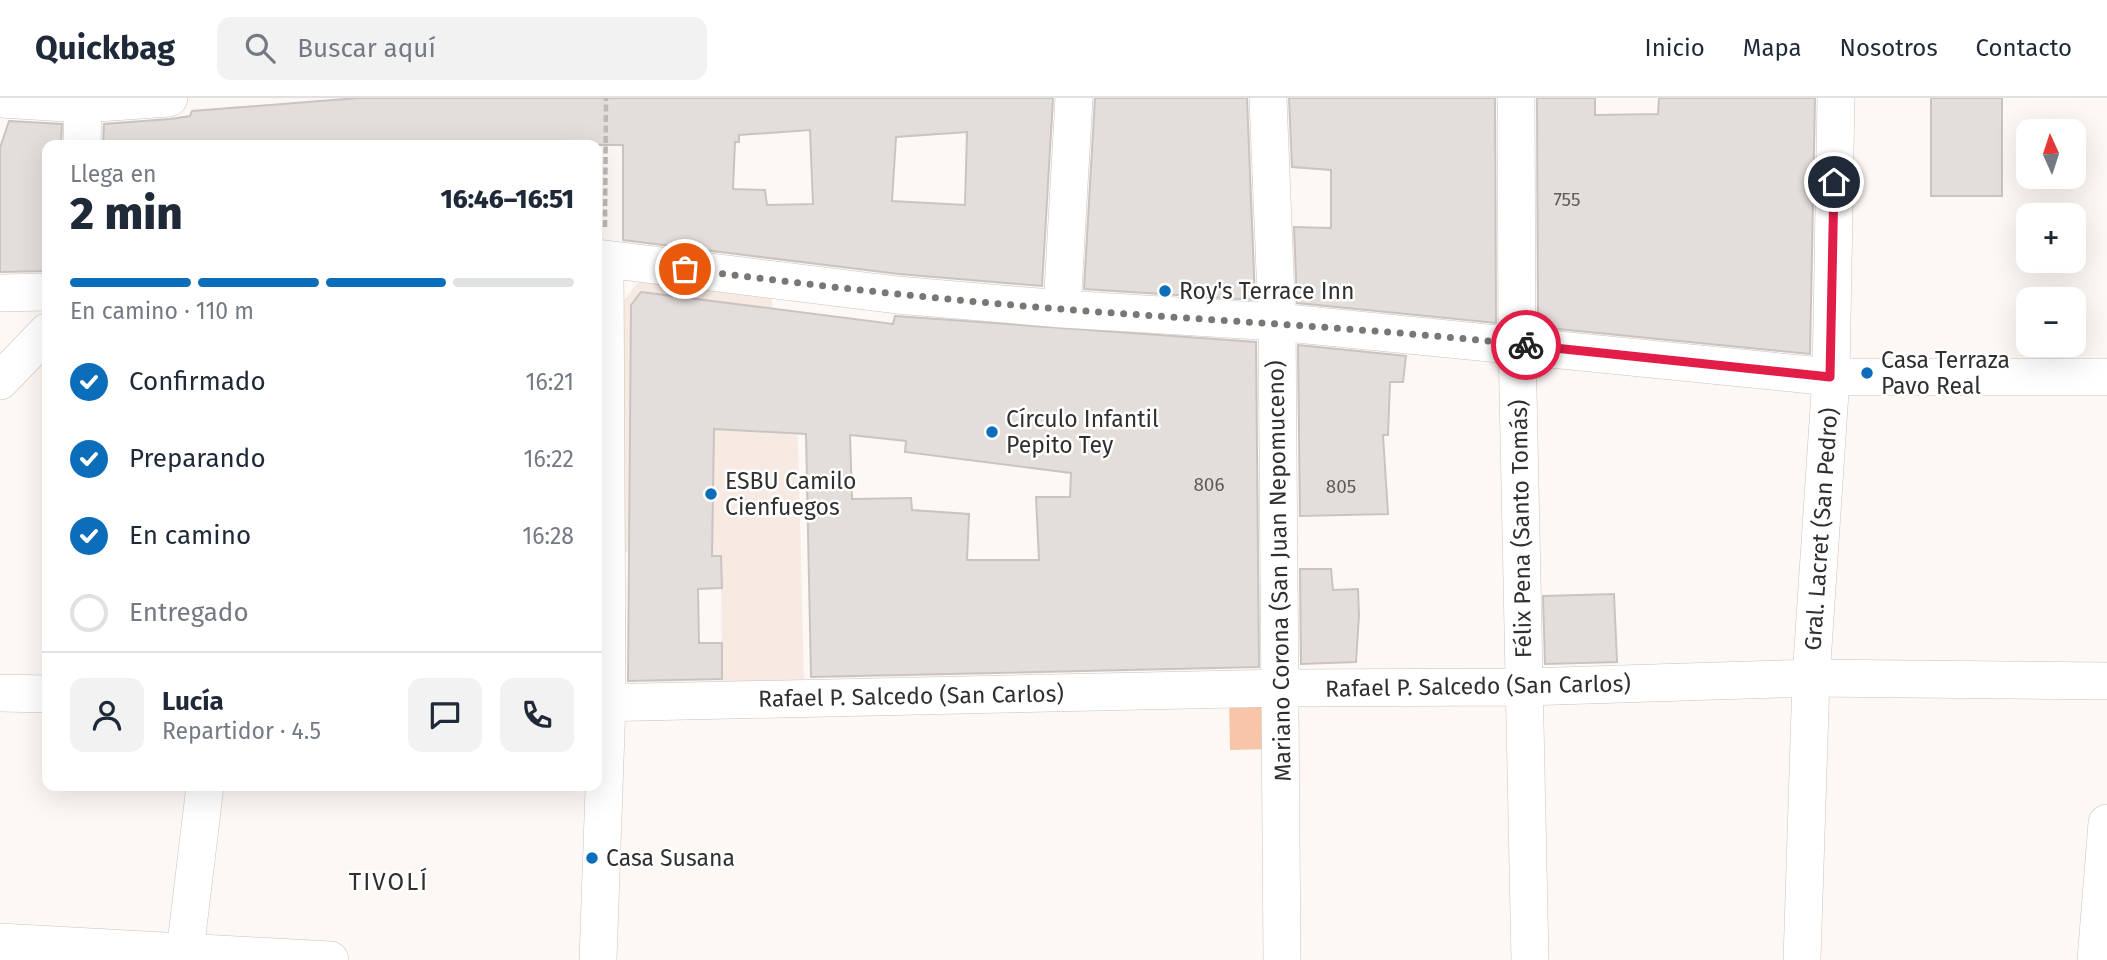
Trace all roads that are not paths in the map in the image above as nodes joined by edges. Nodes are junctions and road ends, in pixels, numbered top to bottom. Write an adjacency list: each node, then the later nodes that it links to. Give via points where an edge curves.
1 (169, 98): 7 (street)
2 (1074, 98): 12 (street)
3 (1268, 98): 13 (street, Mariano Corona (San Juan Nepomuceno))
4 (1516, 98): 15 (street, Félix Pena (Santo Tomás))
5 (1836, 98): 16 (street, Gral. Lacret (San Pedro))
6 (0, 99): 7 (street)
7 (83, 104): 8 (street)
8 (82, 140)
9 (602, 272): 12 (street)
10 (42, 292): 11 (street)
11 (0, 293)
12 (1062, 309): 13 (street)
13 (1277, 322): 15 (street); 22 (street, Mariano Corona (San Juan Nepomuceno))
14 (42, 336): 18 (street)
15 (1517, 344): 16 (street); 21 (street, Félix Pena (Santo Tomás))
16 (1830, 377): 17 (street); 19 (street, Gral. Lacret (San Pedro))
17 (2107, 377)
18 (0, 381)
19 (1811, 678): 20 (street, Rafael P. Salcedo (San Carlos)); 21 (street, Rafael P. Salcedo (San Carlos)); 35 (street, Gral. Lacret (San Pedro))
20 (2107, 681)
21 (1525, 687): 22 (street, Rafael P. Salcedo (San Carlos)); 34 (street, Félix Pena (Santo Tomás))
22 (1281, 688): 25 (street, Rafael P. Salcedo (San Carlos)); 33 (street, Mariano Corona (San Juan Nepomuceno))
23 (0, 693): 24 (street)
24 (42, 694)
25 (602, 703)
26 (204, 791): 30 (street)
27 (601, 791): 32 (street)
28 (2107, 823): 36 (street)
29 (0, 942): 30 (street)
30 (185, 956): 31 (street)
31 (330, 960)
32 (598, 960)
33 (1282, 960)
34 (1530, 960)
35 (1802, 960)
36 (2096, 960)

